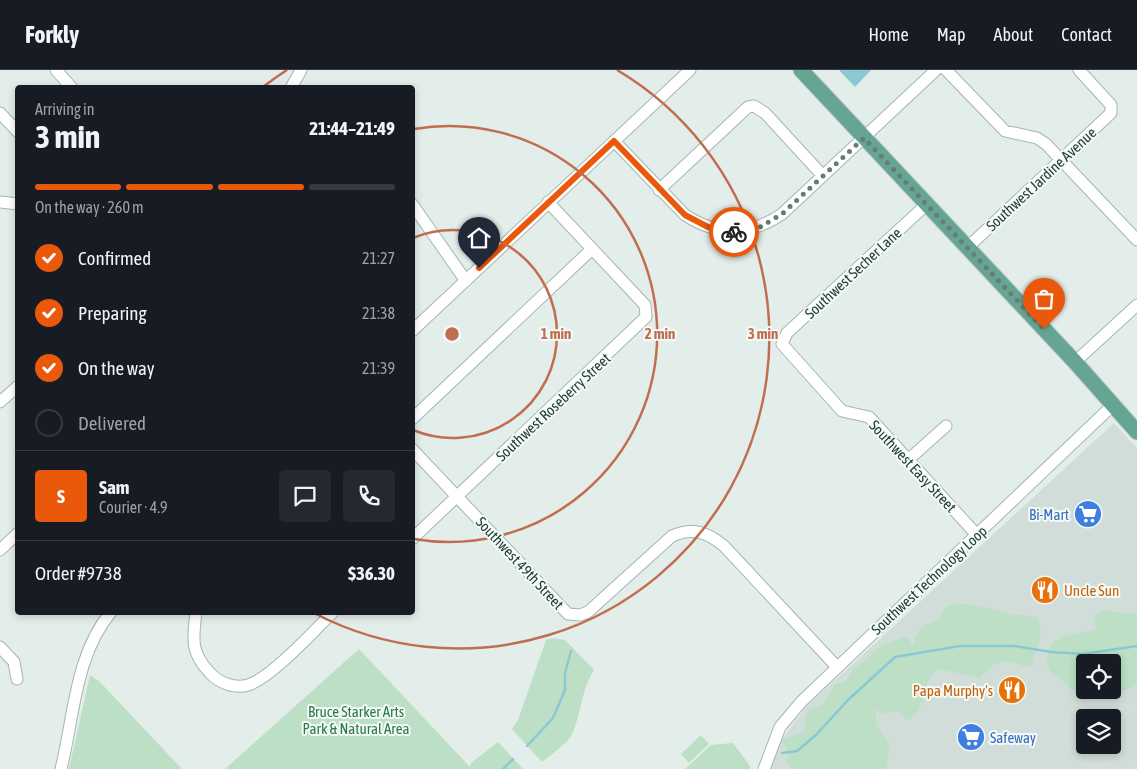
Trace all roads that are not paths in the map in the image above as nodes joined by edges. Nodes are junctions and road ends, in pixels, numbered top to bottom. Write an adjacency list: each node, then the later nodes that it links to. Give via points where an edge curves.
1 (56, 70): 8 (street)
2 (302, 70): 9 (street)
3 (690, 70): 13 (street)
4 (801, 70): 12 (main road)
5 (936, 70): 12 (street)
6 (946, 70): 14 (street, via 1005,131 1037,138)
7 (1078, 70): 14 (street, Southwest Jardine Avenue, via 1112,110)
8 (69, 85)
9 (293, 85)
10 (0, 113): 11 (street)
11 (15, 129)
12 (864, 138): 15 (street); 20 (main road)
13 (614, 141): 16 (street); 18 (street)
14 (1061, 160): 22 (street); 23 (street, Southwest Jardine Avenue)
15 (823, 176): 16 (street, via 771,222 733,232 696,222); 16 (street, via 765,113 754,106 748,107)
16 (659, 190)
17 (0, 202): 19 (street)
18 (548, 202): 24 (street, Southwest Roseberry Street); 25 (street)
19 (15, 204)
20 (927, 204): 23 (main road); 28 (street, Southwest Secher Lane, via 787,333)
21 (415, 208): 25 (street)
22 (1137, 240)
23 (968, 248): 29 (main road)
24 (592, 249): 33 (street); 38 (street, Southwest Roseberry Street, via 645,305 644,321)
25 (466, 281): 27 (street)
26 (1137, 305): 29 (street)
27 (415, 328)
28 (782, 344): 37 (street, Southwest Easy Street, via 842,411 869,417)
29 (1075, 362): 32 (main road)
30 (15, 389): 31 (street)
31 (0, 402)
32 (1113, 405): 35 (main road); 40 (street, Southwest Technology Loop)
33 (415, 416)
34 (946, 426): 37 (street)
35 (1137, 432)
36 (415, 452): 38 (street, Southwest 49th Street)
37 (908, 460): 40 (street, Southwest Easy Street)
38 (457, 496): 41 (street, Southwest Roseberry Street); 47 (street, Southwest 49th Street, via 554,602 573,615 594,607 672,536 688,531 704,533 724,546)
39 (15, 535): 42 (street)
40 (977, 535): 47 (street, Southwest Technology Loop)
41 (415, 536)
42 (1, 546)
43 (110, 615): 49 (street, via 95,635 85,659)
44 (196, 615): 45 (street, via 193,637 198,659 214,677 241,687 265,676)
45 (330, 615)
46 (0, 648): 48 (street, via 14,662)
47 (837, 667): 50 (street, Southwest Technology Loop, via 780,727)
48 (17, 679)
49 (61, 769)
50 (764, 769)

